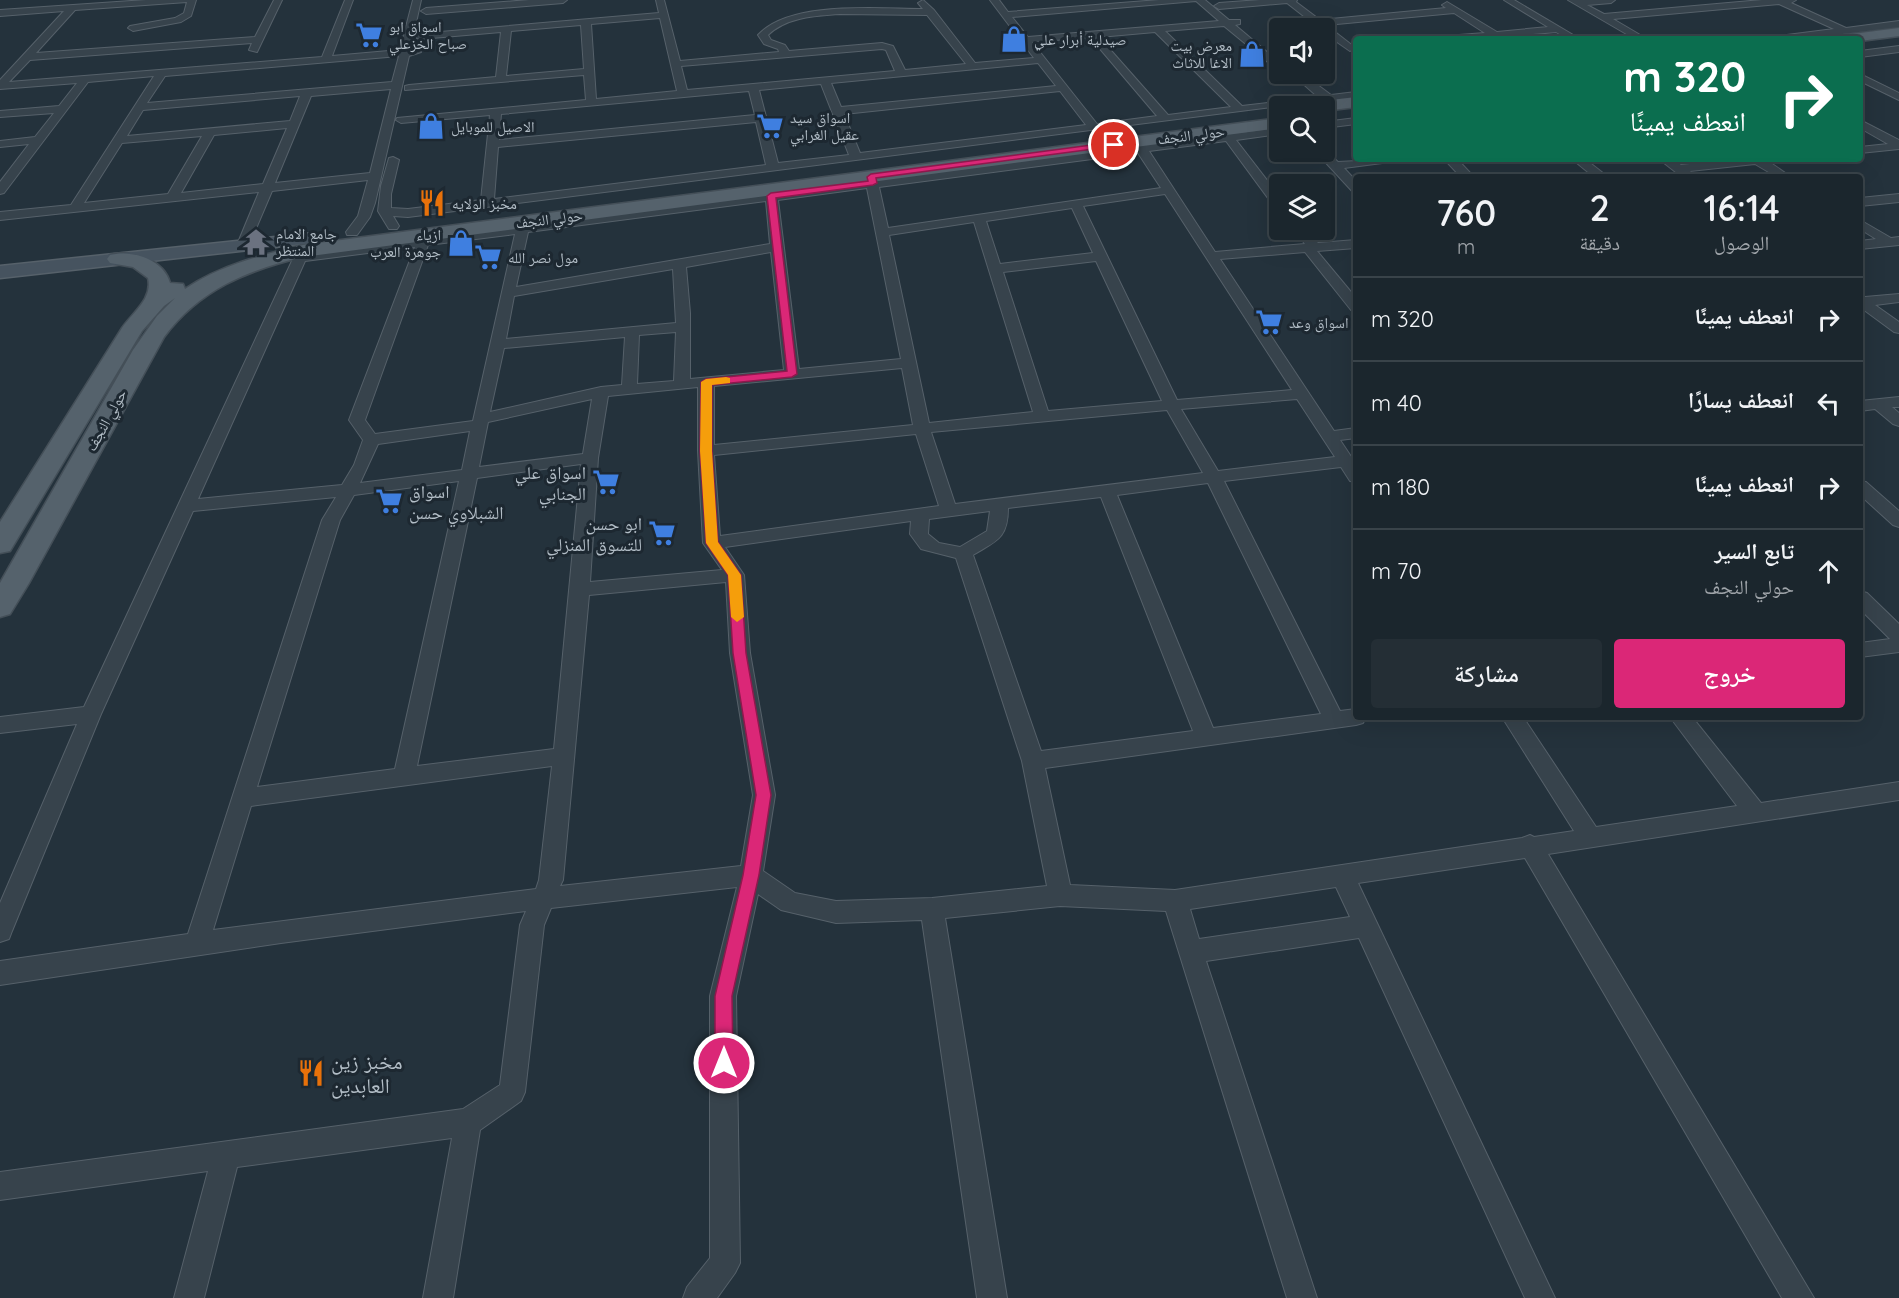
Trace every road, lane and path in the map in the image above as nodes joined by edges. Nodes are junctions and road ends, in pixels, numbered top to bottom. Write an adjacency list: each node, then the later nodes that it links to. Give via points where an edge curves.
1 (185, 0): 25 (street)
2 (192, 0): 25 (street, via 188,14 178,20)
3 (278, 0): 49 (street)
4 (349, 0): 64 (street)
5 (417, 0): 58 (street)
6 (563, 0): 21 (street)
7 (660, 0): 28 (street)
8 (915, 0): 26 (street)
9 (994, 0): 29 (street)
10 (1061, 0): 23 (street)
11 (1193, 0): 23 (street)
12 (1200, 0): 34 (street)
13 (1290, 0): 20 (street); 31 (street)
14 (1439, 0): 24 (street)
15 (1508, 0): 38 (street)
16 (1611, 0): 18 (street)
17 (1792, 0): 19 (street)
18 (1574, 1): 30 (street)
19 (1780, 1): 30 (street); 43 (street)
20 (1215, 3): 34 (street)
21 (427, 6): 44 (street)
22 (72, 8): 25 (street); 27 (street); 62 (street)
23 (1069, 10): 29 (street)
24 (1456, 10): 32 (street); 42 (street)
25 (145, 12): 56 (street)
26 (931, 12): 59 (street, via 834,12 782,19 763,35 767,42 782,47); 69 (street)
27 (0, 14)
28 (664, 15): 33 (street); 67 (street)
29 (1006, 15): 50 (street)
30 (1602, 17): 47 (street)
31 (1311, 18)
32 (1335, 21)
33 (586, 22): 36 (street); 71 (street)
34 (1232, 23): 37 (street); 57 (street); 60 (street)
35 (1899, 24): 43 (street)
36 (506, 28): 44 (street); 75 (street)
37 (1158, 29): 40 (street); 90 (street)
38 (1558, 29): 42 (street); 46 (street)
39 (1899, 32): 43 (main road)
40 (1092, 34): 50 (street); 96 (street)
41 (1335, 35): 52 (street)
42 (1496, 35): 45 (street)
43 (1845, 35): 48 (street)
44 (420, 36): 58 (street)
45 (1484, 36)
46 (1570, 36)
47 (1636, 36)
48 (1828, 36)
49 (259, 40): 56 (street); 68 (street)
50 (1026, 40): 65 (street)
51 (1899, 41): 53 (main road)
52 (1353, 47): 54 (street)
53 (1873, 47): 55 (street); 63 (street)
54 (1335, 49)
55 (1899, 49)
56 (118, 50): 62 (street)
57 (1269, 50)
58 (410, 52): 64 (street); 83 (street)
59 (785, 54): 67 (street); 72 (street, via 886,46)
60 (1263, 56): 61 (street); 66 (street)
61 (1269, 56)
62 (27, 57): 79 (street)
63 (1899, 57)
64 (326, 59): 68 (street)
65 (1041, 60): 69 (street); 81 (street)
66 (1269, 61)
67 (675, 64): 84 (street)
68 (246, 65): 70 (street)
69 (973, 67): 72 (street)
70 (162, 72): 73 (street); 88 (street)
71 (589, 72): 75 (street); 86 (street)
72 (901, 74): 76 (street)
73 (86, 78): 79 (street); 89 (street)
74 (1863, 79): 85 (street)
75 (501, 80): 83 (street)
76 (825, 81): 80 (street); 92 (street)
77 (1303, 84): 87 (street)
78 (1310, 84): 87 (street)
79 (0, 86)
80 (753, 87): 84 (street); 95 (street)
81 (1063, 88): 92 (street); 102 (street)
82 (307, 93): 83 (street); 88 (street); 98 (street)
83 (405, 93): 104 (street); 132 (street)
84 (683, 94): 86 (street)
85 (1899, 97)
86 (591, 102): 91 (street)
87 (1336, 103): 90 (street)
88 (140, 106): 108 (street)
89 (63, 109): 93 (street); 107 (street)
90 (1240, 110): 96 (street)
91 (496, 111): 104 (street); 110 (street)
92 (837, 111): 116 (street)
93 (0, 114)
94 (1269, 114): 111 (main road, حولي النجف)
95 (761, 118): 110 (street); 126 (street)
96 (1165, 119): 102 (street)
97 (1353, 121): 99 (street)
98 (294, 124): 103 (street); 135 (street)
99 (1335, 124)
100 (1269, 125): 106 (main road, حولي النجف)
101 (1863, 125): 113 (street)
102 (1094, 128): 116 (street)
103 (210, 132): 108 (street); 140 (street)
104 (398, 132): 149 (street)
105 (1269, 132): 106 (street)
106 (1225, 134): 112 (main road, حولي النجف); 138 (street)
107 (38, 140): 109 (street); 136 (street)
108 (119, 140): 146 (street)
109 (0, 144)
110 (493, 144): 144 (street)
111 (1062, 146): 112 (main road, حولي النجف); 115 (main road, حولي النجف)
112 (1140, 146): 125 (street); 137 (street)
113 (1899, 146): 114 (street)
114 (1863, 150)
115 (1018, 151): 125 (main road, حولي النجف); 149 (main road, حولي النجف)
116 (856, 158): 126 (street)
117 (1331, 162): 124 (street)
118 (1366, 162): 124 (street)
119 (1452, 162): 128 (street)
120 (1582, 162): 129 (street)
121 (1669, 162): 127 (street)
122 (1733, 162): 127 (street)
123 (1761, 162): 131 (street)
124 (1335, 166): 134 (street)
125 (967, 167): 133 (main road, حولي النجف)
126 (774, 168): 144 (street)
127 (1679, 169): 130 (street)
128 (1465, 174)
129 (1597, 174)
130 (1686, 174)
131 (1780, 174)
132 (376, 176): 135 (street); 152 (street, via 367,210)
133 (872, 180): 139 (street); 142 (main road, حولي النجف); 153 (street)
134 (1353, 185)
135 (268, 187): 140 (street); 159 (street)
136 (0, 190)
137 (1169, 190): 145 (street); 164 (street)
138 (1269, 192)
139 (771, 196): 142 (street); 160 (street)
140 (173, 197): 146 (street)
141 (1899, 198): 143 (street)
142 (701, 202): 151 (street); 162 (main road, حولي النجف)
143 (1863, 202)
144 (487, 203): 149 (street)
145 (1077, 204): 148 (street); 163 (street)
146 (76, 207): 147 (street)
147 (0, 216)
148 (979, 218): 153 (street); 167 (street)
149 (388, 219): 152 (main road, حولي النجف)
150 (1863, 226): 155 (street)
151 (522, 229): 156 (street); 169 (street)
152 (352, 232): 162 (main road, حولي النجف)
153 (883, 232): 179 (street)
154 (1306, 240): 161 (street)
155 (1894, 241): 158 (street)
156 (423, 242): 162 (street); 196 (street, via 357,420)
157 (1353, 244): 161 (street)
158 (1863, 245)
159 (243, 246): 162 (street); 165 (street)
160 (777, 247): 166 (street); 180 (street)
161 (1311, 248): 164 (street); 174 (street)
162 (306, 249): 171 (main road, حولي النجف, via 247,254 213,266); 207 (street); 216 (main road, حولي النجف, via 232,272 206,285 172,311)
163 (1102, 256): 167 (street); 188 (street)
164 (1212, 256): 185 (street)
165 (117, 259): 168 (street); 171 (main road, via 139,262 153,270 161,281)
166 (679, 265): 169 (street); 175 (street)
167 (995, 268): 190 (street)
168 (0, 272)
169 (508, 293): 178 (street)
170 (1899, 298): 172 (street)
171 (156, 301): 212 (main road, حولي النجف, via 133,328)
172 (1863, 301)
173 (1863, 302): 176 (street)
174 (1353, 303)
175 (683, 327): 177 (street); 182 (street)
176 (1899, 329)
177 (632, 332): 178 (street); 183 (street)
178 (497, 344): 192 (street)
179 (910, 363): 180 (street); 193 (street)
180 (792, 374): 181 (street)
181 (706, 382): 182 (street); 197 (street)
182 (682, 385): 183 (street)
183 (629, 389): 184 (street)
184 (601, 392): 192 (street); 198 (street)
185 (1300, 394): 188 (street); 195 (street)
186 (1899, 402): 187 (street)
187 (1878, 404): 189 (street); 191 (street)
188 (1172, 406): 190 (street); 202 (street)
189 (1863, 406)
190 (1042, 416): 193 (street)
191 (1899, 421)
192 (479, 422): 196 (street); 201 (street)
193 (922, 429): 197 (street); 208 (street)
194 (1353, 434): 195 (street)
195 (1329, 436): 199 (street)
196 (371, 440): 204 (street)
197 (706, 451): 211 (street)
198 (590, 458): 201 (street); 215 (street)
199 (1346, 462): 200 (street); 202 (street)
200 (1353, 472)
201 (469, 473): 204 (street); 230 (street)
202 (1213, 477): 205 (street); 223 (street)
203 (1863, 489): 210 (street)
204 (347, 490): 207 (street); 232 (street, via 331,520)
205 (1107, 490): 206 (street); 227 (street)
206 (999, 504): 208 (street); 213 (street, via 995,534)
207 (186, 506): 221 (street)
208 (949, 510): 209 (street)
209 (921, 514): 211 (street); 213 (street, via 916,528 919,538 933,549)
210 (1899, 521)
211 (712, 543): 214 (street)
212 (0, 544)
213 (963, 553): 229 (street)
214 (735, 575): 215 (street); 236 (street, via 740,653 764,795)
215 (580, 588): 228 (street)
216 (4, 597)
217 (1863, 601): 218 (street)
218 (1899, 636)
219 (1899, 645): 220 (street)
220 (1863, 650)
221 (91, 714): 226 (street); 243 (street)
222 (1353, 717): 223 (street)
223 (1334, 720): 227 (street)
224 (1514, 720): 234 (street)
225 (1682, 720): 233 (street)
226 (0, 725)
227 (1206, 736): 229 (street)
228 (562, 756): 230 (street); 239 (street, via 552,880)
229 (1033, 761): 238 (street)
230 (404, 776): 232 (street)
231 (1899, 791): 233 (street)
232 (244, 798): 244 (street)
233 (1755, 812): 234 (street)
234 (1590, 837): 235 (street)
235 (1530, 845): 237 (street); 256 (street)
236 (751, 875): 239 (street); 241 (street, via 789,902 836,912); 252 (street, via 723,996 725,1263)
237 (1341, 875): 240 (street); 242 (street)
238 (1060, 895): 240 (street); 241 (street)
239 (544, 897): 244 (street); 247 (street, via 532,925 512,1092)
240 (1175, 901): 245 (street)
241 (932, 909): 253 (street)
242 (1365, 926): 245 (street); 255 (street)
243 (0, 932)
244 (197, 942): 246 (street)
245 (1191, 952): 254 (street)
246 (0, 973)
247 (468, 1122): 248 (street); 251 (street)
248 (226, 1155): 249 (street); 250 (street)
249 (2, 1190)
250 (189, 1298)
251 (438, 1298)
252 (698, 1298)
253 (992, 1298)
254 (1302, 1298)
255 (1540, 1298)
256 (1799, 1298)

